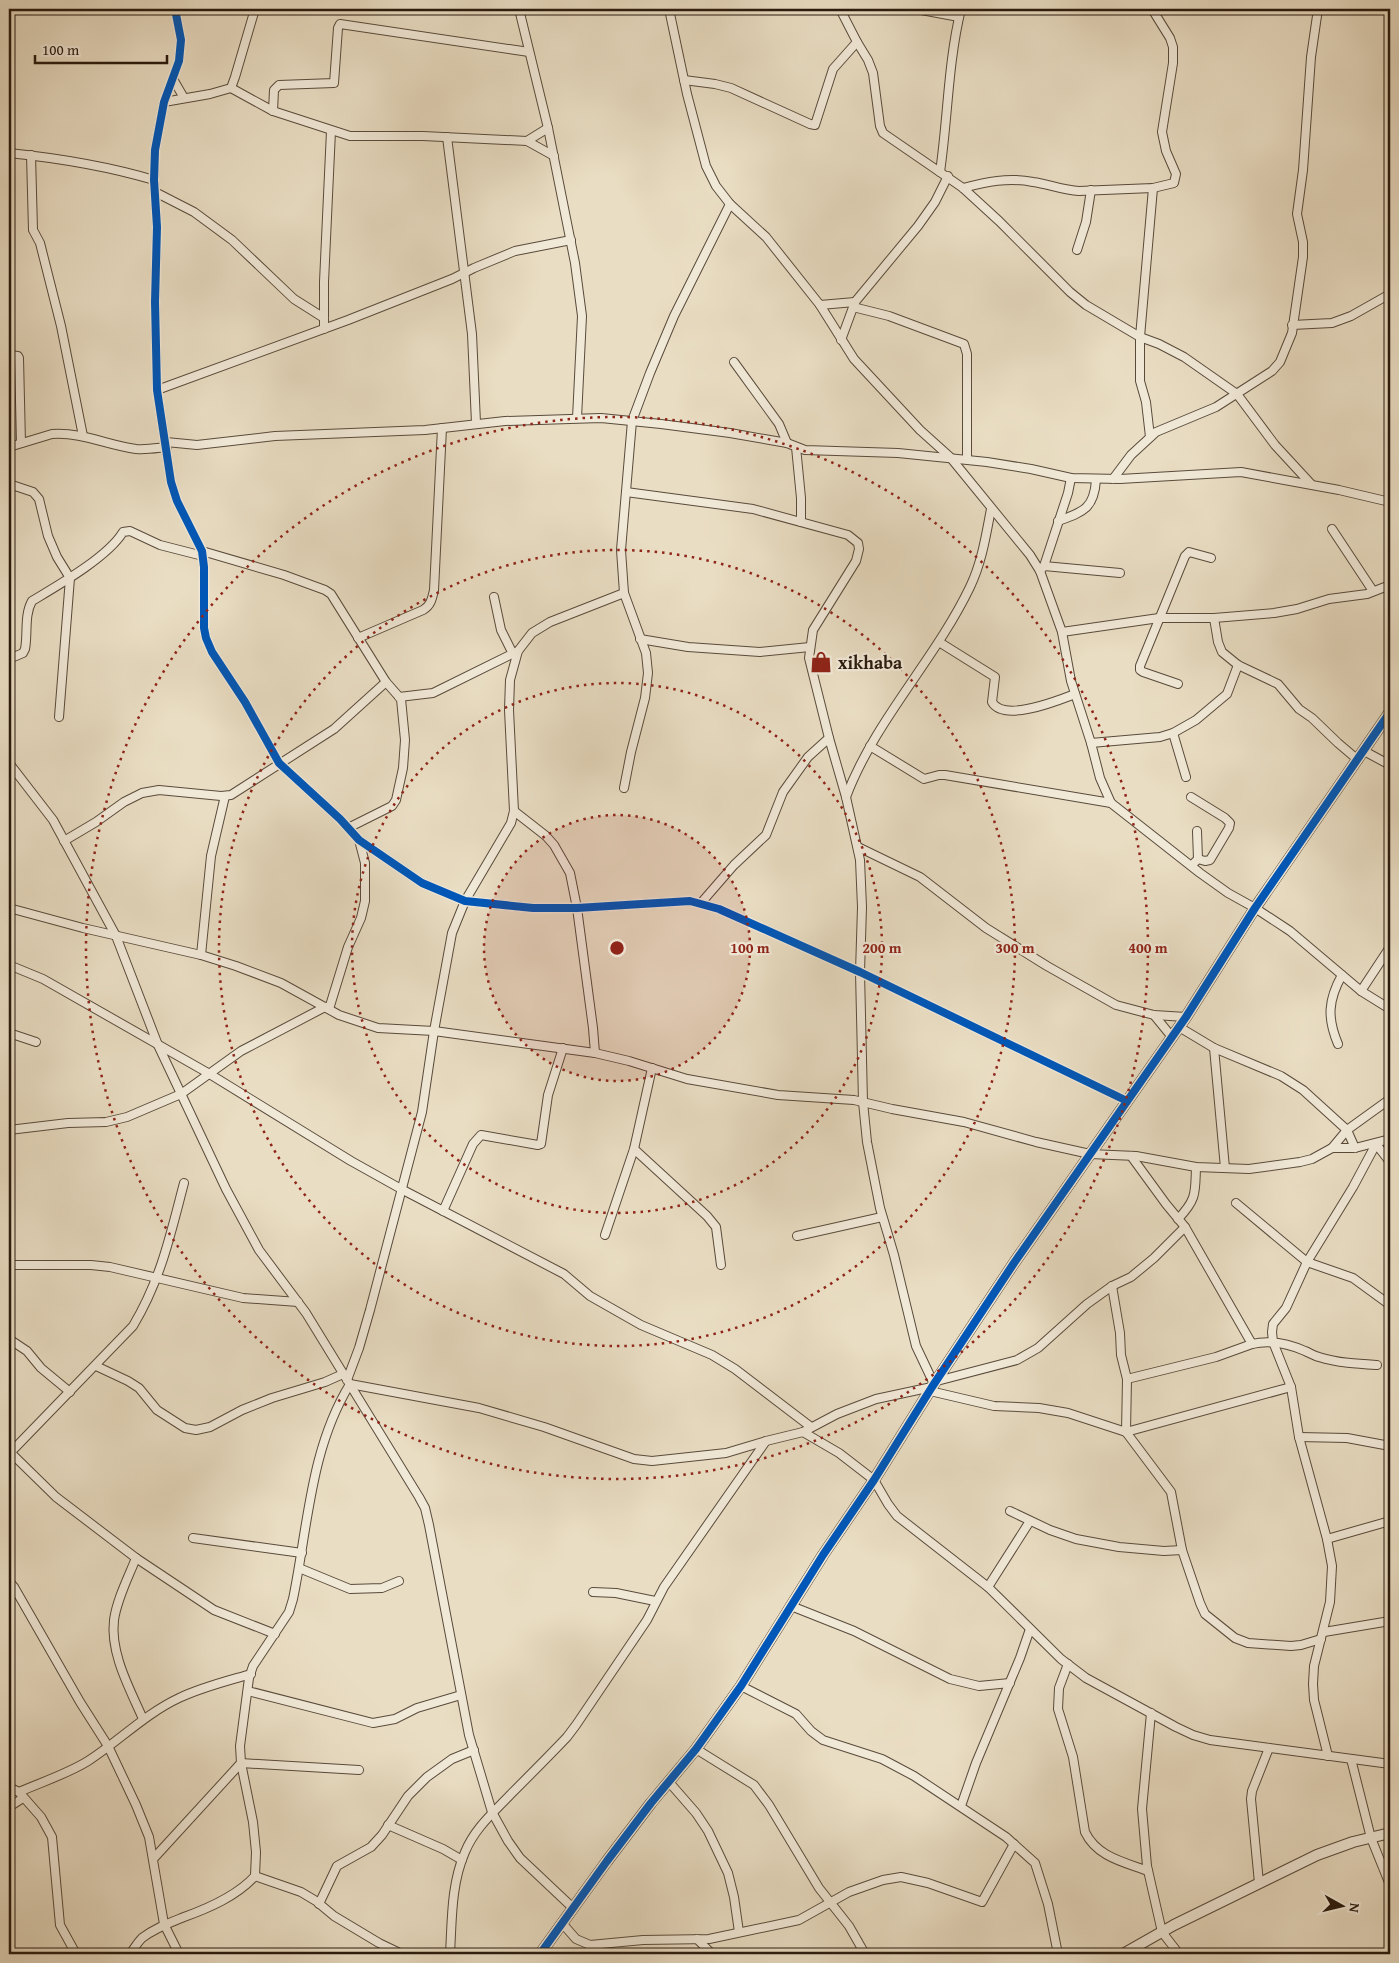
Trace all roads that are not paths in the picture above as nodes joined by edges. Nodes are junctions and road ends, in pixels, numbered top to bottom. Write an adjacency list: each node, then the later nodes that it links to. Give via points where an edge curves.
1 (175, 9): 13 (street, via 181,40 180,61)
2 (255, 9): 15 (street)
3 (670, 9): 14 (street)
4 (840, 9): 11 (street)
5 (916, 9): 10 (street)
6 (961, 9): 10 (street)
7 (1152, 9): 30 (street, via 1173,47 1162,132 1176,177 1174,183)
8 (1318, 9): 41 (street, via 1297,214 1303,257)
9 (517, 10): 12 (street)
10 (959, 17): 26 (street)
11 (857, 42): 14 (street, via 833,69 816,125 731,88); 26 (street, via 873,73 882,133)
12 (529, 52): 18 (street, via 340,24 334,83 279,85 274,90); 19 (street)
13 (173, 79): 16 (street); 17 (street)
14 (684, 80): 33 (street, via 706,166)
15 (231, 88): 16 (street); 18 (street)
16 (184, 98): 17 (street)
17 (164, 102): 28 (street)
18 (273, 111): 20 (street)
19 (548, 128): 22 (street); 25 (street)
20 (331, 131): 21 (street, via 350,136); 40 (street)
21 (447, 137): 22 (street); 36 (street)
22 (527, 141): 25 (street)
23 (9, 153): 24 (street)
24 (31, 155): 28 (street); 53 (street, via 33,230 40,243 61,326)
25 (554, 156): 34 (street)
26 (940, 172): 27 (street)
27 (948, 176): 29 (street); 38 (street, via 918,226)
28 (154, 180): 32 (street)
29 (962, 188): 31 (street, via 1010,179 1068,190); 43 (street, via 1070,292)
30 (1153, 188): 31 (street); 43 (street)
31 (1091, 190): 35 (street)
32 (155, 192): 40 (street, via 194,212 246,252 294,299); 47 (street)
33 (730, 204): 39 (street, via 766,237); 50 (street, via 674,316)
34 (571, 240): 36 (street, via 515,251); 49 (street, via 582,316)
35 (1077, 250)
36 (464, 273): 42 (street); 51 (street, via 472,334)
37 (1390, 294): 41 (street, via 1351,316 1332,322)
38 (854, 304): 39 (street); 44 (street); 61 (street, via 964,344 967,354)
39 (820, 305): 44 (street)
40 (324, 318): 42 (street)
41 (1292, 325): 48 (street, via 1280,362)
42 (324, 329): 47 (street)
43 (1140, 336): 48 (street, via 1184,357); 54 (street, via 1140,381)
44 (841, 340): 60 (street, via 854,360)
45 (9, 355): 55 (street, via 19,358)
46 (734, 362): 56 (street, via 779,424)
47 (157, 390): 57 (street)
48 (1237, 394): 54 (street); 66 (street, via 1275,445)
49 (577, 418): 50 (street); 51 (street)
50 (632, 421): 56 (street); 67 (street)
51 (476, 423): 52 (street)
52 (442, 428): 57 (street, via 275,436 196,445); 85 (street, via 432,601 423,610)
53 (82, 436): 55 (street, via 52,434); 57 (street, via 138,449)
54 (1150, 437): 63 (street)
55 (21, 443): 58 (street)
56 (787, 443): 59 (street)
57 (167, 444): 73 (street, via 171,482 177,501)
58 (9, 447)
59 (796, 447): 60 (street, via 826,452); 71 (street)
60 (950, 457): 61 (street); 69 (street)
61 (967, 459): 62 (street)
62 (1071, 478): 64 (street); 70 (street)
63 (1113, 479): 64 (street); 66 (street, via 1241,472)
64 (1096, 480): 70 (street, via 1090,504)
65 (9, 484): 77 (street, via 39,498 48,536)
66 (1311, 484): 68 (street)
67 (626, 492): 71 (street, via 753,510); 80 (street, via 621,550)
68 (1390, 502)
69 (991, 509): 75 (street); 87 (street, via 971,585)
70 (1058, 521): 75 (street)
71 (801, 522): 88 (street, via 848,534 856,539 859,549 856,561 813,630)
72 (1332, 529): 79 (street)
73 (203, 553): 77 (street, via 160,545 126,531); 85 (street, via 284,575 324,590 334,598); 104 (street, via 206,638)
74 (1210, 558): 82 (street, via 1188,552)
75 (1042, 569): 76 (street); 84 (street)
76 (1120, 573)
77 (70, 578): 90 (street, via 32,602 25,649); 97 (street)
78 (1390, 585): 79 (street)
79 (1373, 591): 83 (street, via 1297,609)
80 (624, 593): 86 (street); 89 (street, via 550,622 532,633)
81 (494, 597): 89 (street, via 501,630)
82 (1159, 618): 83 (street); 84 (street); 93 (street, via 1140,670)
83 (1214, 618): 91 (street, via 1222,652)
84 (1062, 632): 94 (street)
85 (358, 638): 92 (street)
86 (640, 639): 88 (street, via 688,647 760,652); 109 (street, via 646,652 648,673)
87 (939, 642): 94 (street, via 995,677 992,702 997,707 1026,710); 101 (street)
88 (810, 647): 99 (street, via 810,665)
89 (516, 653): 95 (street, via 434,693); 114 (street, via 510,680 509,710)
90 (9, 659)
91 (1238, 666): 98 (street, via 1227,694 1196,720); 102 (street, via 1278,684 1299,709 1338,743)
92 (386, 682): 95 (street); 104 (street, via 334,729)
93 (1178, 684)
94 (1076, 694): 100 (street)
95 (399, 697): 115 (street, via 405,740 398,796 392,806)
96 (1390, 712): 102 (street)
97 (59, 717)
98 (1173, 733): 100 (street); 107 (street)
99 (829, 738): 108 (street); 123 (street, via 808,757 783,792 766,835)
100 (1091, 743): 113 (street, via 1100,778)
101 (870, 746): 106 (street); 113 (street, via 924,779 940,774)
102 (1361, 756): 105 (street); 126 (street)
103 (9, 763): 117 (street, via 53,820)
104 (279, 763): 110 (street, via 243,788); 115 (street)
105 (1390, 764)
106 (855, 775): 108 (street); 111 (street)
107 (1186, 777)
108 (840, 778): 111 (street)
109 (624, 788)
110 (225, 796): 117 (street, via 159,790 142,793); 129 (street, via 212,856)
111 (846, 797): 119 (street)
112 (1191, 797): 120 (street, via 1230,822 1210,860)
113 (1111, 803): 121 (street)
114 (514, 811): 122 (street, via 504,837); 125 (street, via 554,845 570,873)
115 (348, 828): 118 (street)
116 (1197, 831): 120 (street)
117 (64, 840): 127 (street)
118 (359, 840): 122 (street, via 422,882); 134 (street, via 365,863 365,901)
119 (858, 847): 131 (street, via 862,907); 136 (street, via 920,877 986,928 1076,983 1116,1005)
120 (1198, 859): 121 (street)
121 (1191, 866): 126 (street)
122 (465, 901): 125 (street, via 533,908); 139 (street, via 452,934)
123 (701, 903): 125 (street); 131 (street)
124 (9, 908): 127 (street)
125 (577, 908): 147 (street)
126 (1255, 908): 132 (street); 137 (street)
127 (116, 936): 129 (street); 144 (street)
128 (1390, 947): 133 (street)
129 (201, 955): 134 (street, via 281,983)
130 (9, 965): 144 (street, via 43,979)
131 (860, 972): 152 (street); 153 (street)
132 (1342, 975): 133 (street); 143 (street, via 1331,1000 1330,1017)
133 (1361, 991): 135 (street)
134 (327, 1008): 139 (street, via 378,1028); 149 (street, via 241,1051)
135 (1390, 1009)
136 (1154, 1015): 137 (street); 141 (street)
137 (1186, 1017): 138 (street)
138 (1179, 1027): 141 (street); 146 (street)
139 (434, 1031): 145 (street); 167 (street, via 422,1112)
140 (9, 1033): 142 (street)
141 (1172, 1036): 152 (street)
142 (36, 1042)
143 (1338, 1044)
144 (158, 1045): 149 (street); 150 (street)
145 (563, 1048): 147 (street); 169 (street, via 548,1095 541,1144 481,1135 473,1144)
146 (1214, 1048): 155 (street, via 1294,1083); 165 (street)
147 (595, 1053): 148 (street)
148 (652, 1068): 153 (street, via 735,1089); 160 (street)
149 (208, 1073): 150 (street); 167 (street)
150 (181, 1094): 154 (street, via 127,1117 106,1122); 180 (street, via 226,1189 260,1250)
151 (1390, 1099): 155 (street)
152 (1127, 1100): 161 (street)
153 (863, 1102): 161 (street, via 964,1122); 170 (street)
154 (9, 1130)
155 (1347, 1130): 158 (street); 159 (street)
156 (1390, 1139): 157 (street)
157 (1376, 1144): 159 (street); 163 (street); 175 (street)
158 (1332, 1148): 159 (street); 165 (street, via 1300,1162 1249,1169)
159 (1355, 1148)
160 (634, 1149): 173 (street); 177 (street, via 716,1227)
161 (1090, 1154): 162 (street); 189 (street)
162 (1132, 1156): 164 (street); 171 (street)
163 (1390, 1162)
164 (1196, 1167): 165 (street); 171 (street, via 1195,1193 1190,1207)
165 (1224, 1168)
166 (184, 1183): 178 (street)
167 (402, 1190): 169 (street); 187 (street, via 359,1348)
168 (1236, 1203): 175 (street)
169 (443, 1211): 192 (street, via 564,1274 590,1296 642,1325 712,1355)
170 (882, 1217): 174 (street); 189 (street, via 916,1346)
171 (1178, 1219): 172 (street)
172 (1185, 1227): 179 (street, via 1131,1277); 184 (street)
173 (604, 1236)
174 (797, 1236)
175 (1307, 1262): 181 (street, via 1353,1278); 183 (street, via 1286,1308 1273,1324)
176 (9, 1265): 178 (street, via 91,1265)
177 (721, 1266)
178 (158, 1278): 180 (street, via 243,1298); 186 (street, via 133,1326)
179 (1112, 1286): 188 (street); 189 (street, via 1038,1348 1017,1360)
180 (298, 1302): 187 (street)
181 (1390, 1305)
182 (9, 1339): 191 (street)
183 (1273, 1342): 184 (street); 185 (street, via 1318,1357); 190 (street)
184 (1252, 1344): 188 (street, via 1216,1357)
185 (1377, 1365)
186 (96, 1366): 187 (street, via 128,1380 157,1410 185,1428 196,1430 210,1428 272,1398); 191 (street)
187 (347, 1379): 196 (street, via 544,1426 634,1460 718,1455); 206 (street, via 325,1437 315,1475); 224 (street, via 425,1508)
188 (1127, 1379): 194 (street)
189 (933, 1386): 192 (street, via 857,1405); 194 (street, via 994,1406 1068,1413); 199 (street)
190 (1291, 1387): 194 (street); 195 (street)
191 (70, 1392): 198 (street)
192 (811, 1427): 193 (street)
193 (803, 1432): 196 (street); 199 (street, via 839,1453)
194 (1126, 1432): 205 (street, via 1170,1492)
195 (1299, 1437): 197 (street, via 1348,1438); 204 (street)
196 (766, 1440): 213 (street)
197 (1390, 1446)
198 (9, 1453): 207 (street, via 56,1497)
199 (874, 1480): 211 (street, via 897,1516); 214 (street)
200 (1010, 1511): 201 (street)
201 (1030, 1521): 205 (street, via 1092,1542 1119,1547); 211 (street)
202 (1390, 1521): 204 (street)
203 (192, 1538): 206 (street)
204 (1327, 1539): 218 (street, via 1332,1566 1331,1588)
205 (1182, 1550): 218 (street, via 1205,1614 1235,1638 1259,1645 1291,1646)
206 (302, 1553): 208 (street)
207 (136, 1558): 217 (street, via 214,1610); 226 (street, via 117,1609 114,1638 119,1662)
208 (300, 1568): 210 (street, via 350,1588 382,1588); 217 (street, via 289,1612)
209 (9, 1581): 227 (street)
210 (399, 1581)
211 (988, 1587): 216 (street)
212 (593, 1592): 213 (street, via 616,1593)
213 (655, 1602): 241 (street, via 647,1620 567,1737)
214 (791, 1606): 221 (street, via 854,1631 950,1679 979,1686); 222 (street)
215 (1390, 1621): 218 (street)
216 (1030, 1629): 219 (street); 221 (street)
217 (275, 1634): 220 (street)
218 (1322, 1636): 231 (street, via 1314,1666 1314,1700)
219 (1068, 1664): 225 (street, via 1086,1678); 248 (street, via 1059,1688 1058,1708 1073,1757 1085,1832 1096,1848)
220 (251, 1674): 223 (street); 226 (street, via 178,1698)
221 (1010, 1683): 239 (street)
222 (741, 1686): 229 (street); 239 (street, via 796,1714 823,1740 882,1759)
223 (248, 1691): 224 (street, via 373,1723); 233 (street, via 240,1746)
224 (461, 1695): 230 (street)
225 (1151, 1713): 228 (street, via 1193,1735); 248 (street, via 1142,1810)
226 (143, 1720): 227 (street)
227 (108, 1746): 238 (street, via 71,1770); 246 (street, via 136,1805)
228 (1269, 1748): 231 (street); 250 (street, via 1251,1799)
229 (696, 1749): 236 (street); 252 (street, via 754,1784)
230 (474, 1750): 241 (street); 242 (street, via 452,1759 427,1777 408,1796)
231 (1328, 1756): 232 (street)
232 (1351, 1760): 234 (street); 244 (street)
233 (241, 1763): 235 (street); 246 (street); 249 (street, via 253,1822)
234 (1390, 1764)
235 (359, 1770)
236 (669, 1782): 254 (street); 257 (street, via 704,1825 728,1873)
237 (9, 1787): 238 (street)
238 (21, 1795): 240 (street); 261 (street, via 41,1817 52,1837 60,1924)
239 (961, 1806): 245 (street)
240 (9, 1807)
241 (492, 1812): 247 (street, via 471,1838); 254 (street, via 520,1858)
242 (388, 1825): 247 (street); 253 (street, via 371,1847 337,1866)
243 (1390, 1833): 244 (street)
244 (1371, 1838): 250 (street, via 1317,1855); 251 (street)
245 (1014, 1844): 252 (street, via 982,1902 901,1877 883,1880); 268 (street, via 1035,1863 1048,1904)
246 (154, 1858): 256 (street)
247 (462, 1860): 265 (street, via 452,1908)
248 (1148, 1871): 258 (street)
249 (255, 1876): 253 (street, via 301,1892); 256 (street, via 238,1892)
250 (1260, 1883): 258 (street)
251 (1390, 1885)
252 (830, 1902): 257 (street, via 799,1920); 267 (street, via 841,1913)
253 (319, 1904): 264 (street, via 356,1930)
254 (573, 1908): 255 (street)
255 (562, 1923): 259 (street, via 576,1939 590,1945 643,1940); 260 (street)
256 (164, 1924): 262 (street, via 141,1940); 263 (street)
257 (739, 1932): 259 (street)
258 (1162, 1932): 269 (street); 270 (street)
259 (697, 1940): 266 (street)
260 (545, 1952)
261 (75, 1954)
262 (130, 1954)
263 (179, 1954)
264 (402, 1954)
265 (450, 1954)
266 (712, 1954)
267 (865, 1954)
268 (1058, 1954)
269 (1122, 1954)
270 (1179, 1954)

